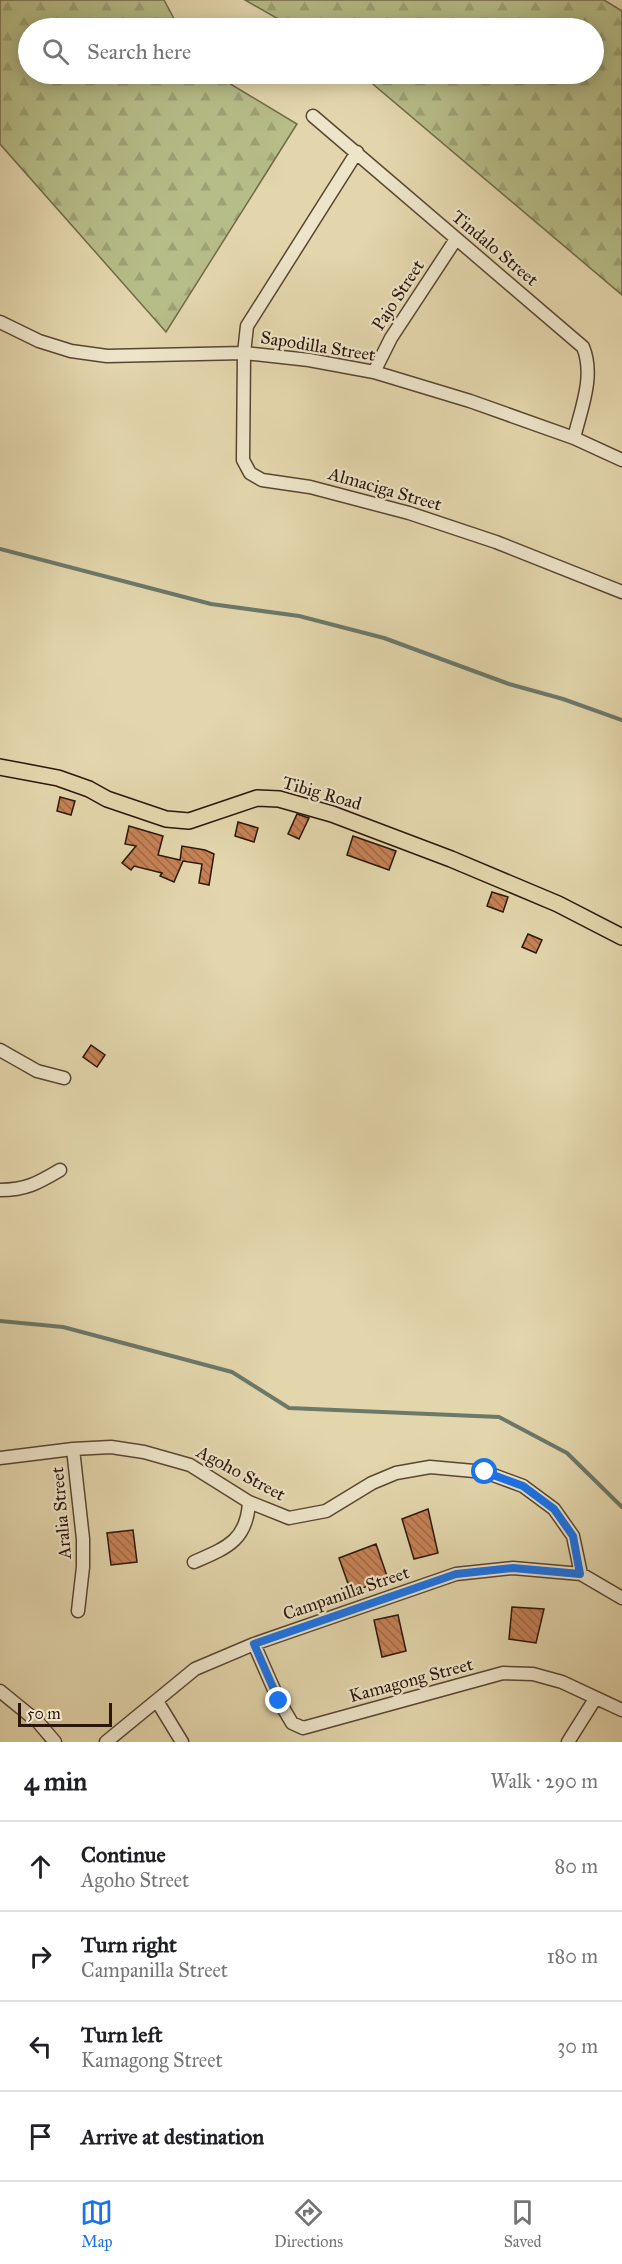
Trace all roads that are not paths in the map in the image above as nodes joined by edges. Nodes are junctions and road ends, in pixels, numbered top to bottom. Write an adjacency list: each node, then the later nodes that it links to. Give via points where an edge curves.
1 (313, 116): 2 (street, Tindalo Street)
2 (357, 152): 3 (street, Tindalo Street); 5 (street, Almaciga Street, via 247,326)
3 (456, 239): 6 (street, Pajo Street, via 391,338); 7 (street, Tindalo Street, via 583,347 589,372)
4 (0, 322): 5 (street, Sapodilla Street, via 71,351 108,356)
5 (244, 353): 6 (street, Sapodilla Street); 9 (street, Almaciga Street, via 243,460 250,473 262,480 310,487 409,513 496,542)
6 (374, 372): 7 (street, Sapodilla Street)
7 (574, 438): 8 (street, Sapodilla Street)
8 (622, 460)
9 (622, 592)
10 (0, 766): 11 (main road, Tibig Road, via 58,778 166,819 189,821 257,798 279,798 451,859)
11 (622, 936)
12 (1, 1052): 13 (street, via 37,1071)
13 (64, 1078)
14 (60, 1170): 15 (street, via 36,1185)
15 (0, 1190)
16 (73, 1449): 17 (street, Agoho Street); 18 (street, Agoho Street, via 111,1447 165,1456 190,1465); 22 (street, Aralia Street, via 83,1539)
17 (0, 1458)
18 (249, 1502): 19 (street, via 242,1532 226,1547); 20 (street, Agoho Street, via 289,1518 326,1511 396,1473 430,1467 485,1472 523,1486 554,1509 573,1536)
19 (194, 1562)
20 (580, 1574): 21 (street, Campanilla Street); 23 (street, Campanilla Street, via 513,1568 456,1574)
21 (622, 1598)
22 (78, 1611)
23 (254, 1644): 25 (street, Kamagong Street, via 279,1701 292,1723 303,1728 503,1673 533,1674 562,1682); 26 (street, Campanilla Street, via 195,1669)
24 (0, 1691): 28 (street, via 38,1722)
25 (595, 1699): 27 (street, Kamagong Street); 31 (street)
26 (157, 1701): 29 (street, Campanilla Street); 30 (street)
27 (622, 1710)
28 (55, 1742)
29 (106, 1742)
30 (182, 1742)
31 (568, 1742)

